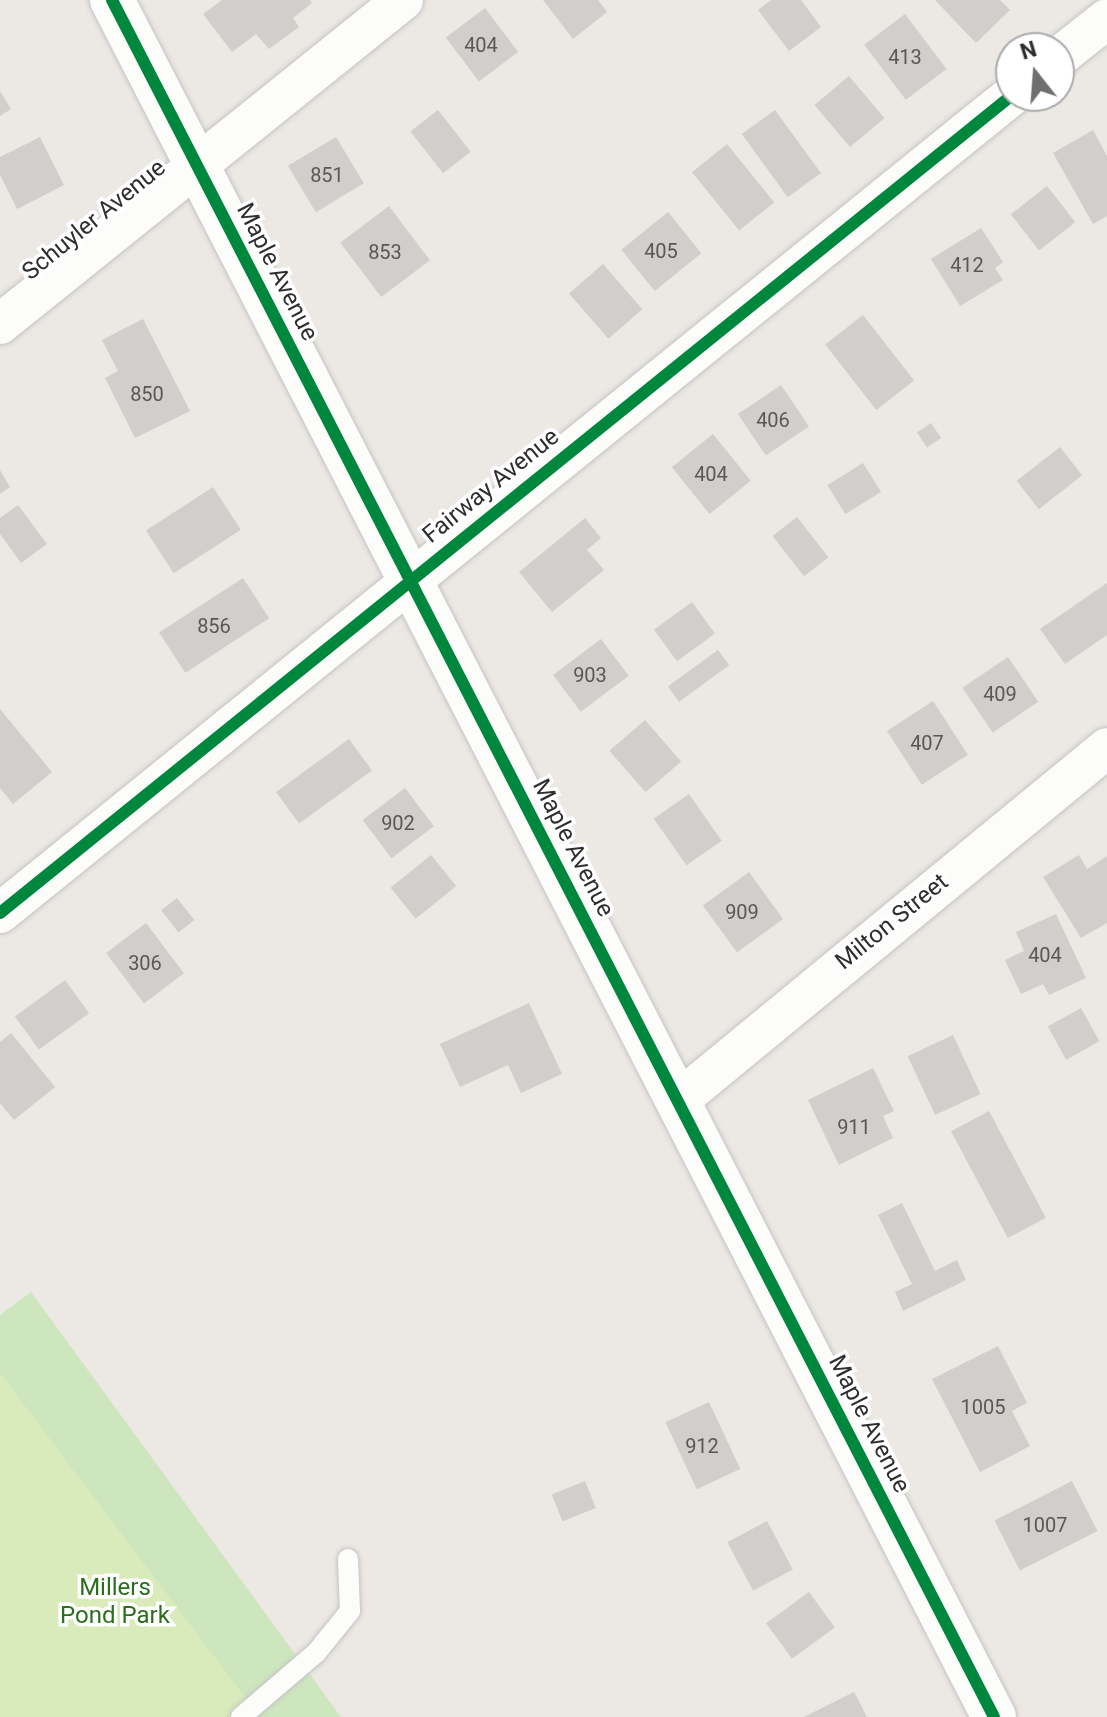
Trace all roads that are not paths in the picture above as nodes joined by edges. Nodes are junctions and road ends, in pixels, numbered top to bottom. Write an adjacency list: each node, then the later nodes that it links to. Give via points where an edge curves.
1 (112, 0): 6 (main road, Maple Avenue)
2 (403, 0): 6 (street, Schuyler Avenue)
3 (1107, 19): 4 (street)
4 (1075, 44)
5 (995, 109): 8 (street, Fairway Avenue)
6 (198, 165): 7 (street, Schuyler Avenue); 8 (main road, Maple Avenue)
7 (0, 324)
8 (409, 580): 10 (street, Fairway Avenue); 11 (main road, Maple Avenue)
9 (1107, 748): 11 (street, Milton Street)
10 (0, 913)
11 (679, 1100): 14 (main road, Maple Avenue)
12 (348, 1559): 13 (lane, via 350,1611 316,1653)
13 (241, 1717)
14 (994, 1717)

